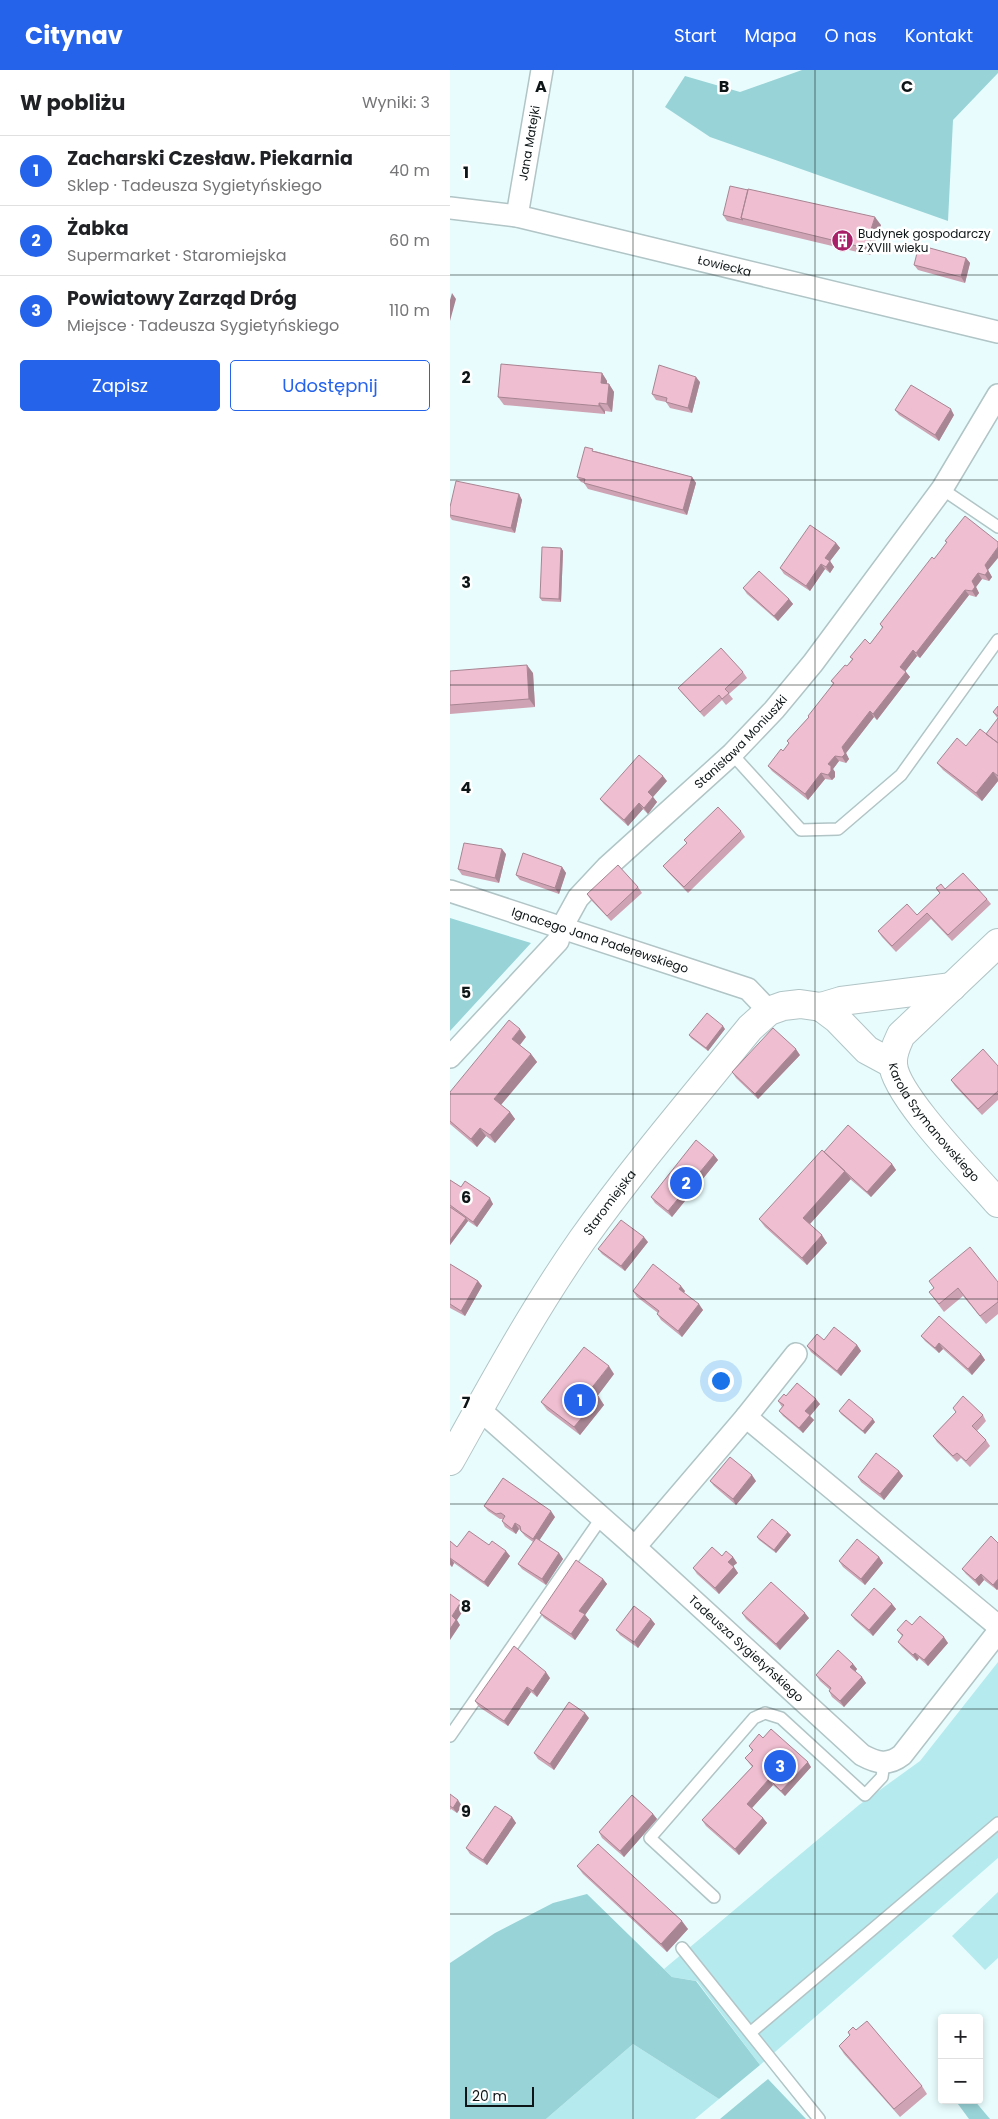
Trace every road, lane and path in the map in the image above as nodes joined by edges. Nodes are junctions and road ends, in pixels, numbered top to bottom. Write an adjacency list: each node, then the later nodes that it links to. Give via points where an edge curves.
1 (542, 70): 3 (street, Jana Matejki)
2 (450, 208): 3 (street, Łowiecka)
3 (517, 216): 4 (street, Łowiecka)
4 (998, 332)
5 (998, 395): 6 (street, Stanisława Moniuszki)
6 (942, 489): 7 (lane); 9 (street, Stanisława Moniuszki, via 812,663)
7 (998, 527)
8 (998, 640): 9 (lane, via 901,775 838,829 801,830)
9 (732, 754): 11 (street, Stanisława Moniuszki, via 607,867 578,898)
10 (450, 891): 11 (street, Ignacego Jana Paderewskiego)
11 (562, 927): 15 (street, Ignacego Jana Paderewskiego, via 748,989); 16 (street, Stanisława Moniuszki, via 558,941)
12 (998, 943): 13 (street)
13 (952, 987): 14 (street, via 841,1001); 17 (street, via 901,1035)
14 (821, 1007): 15 (street, Staromiejska, via 800,1004); 17 (street, Karola Szymanowskiego, via 867,1050)
15 (769, 1011): 20 (street, Staromiejska, via 750,1028 583,1239 550,1287)
16 (450, 1057)
17 (893, 1064): 18 (street, Karola Szymanowskiego, via 896,1077 910,1101)
18 (998, 1203)
19 (796, 1354): 21 (street)
20 (479, 1409): 22 (street, Staromiejska); 23 (street, Tadeusza Sygietyńskiego)
21 (746, 1417): 24 (street); 25 (street)
22 (450, 1461)
23 (602, 1517): 24 (street, Tadeusza Sygietyńskiego); 27 (lane)
24 (635, 1547): 28 (street, Tadeusza Sygietyńskiego, via 862,1755 873,1762)
25 (998, 1626)
26 (998, 1632): 28 (street, via 902,1755 893,1762)
27 (450, 1736)
28 (884, 1763): 30 (lane, via 882,1778 865,1795 781,1718 765,1713 754,1718 650,1838)
29 (998, 1822): 32 (lane)
30 (714, 1897)
31 (682, 1948): 32 (lane)
32 (750, 2033): 33 (lane)
33 (819, 2119)

